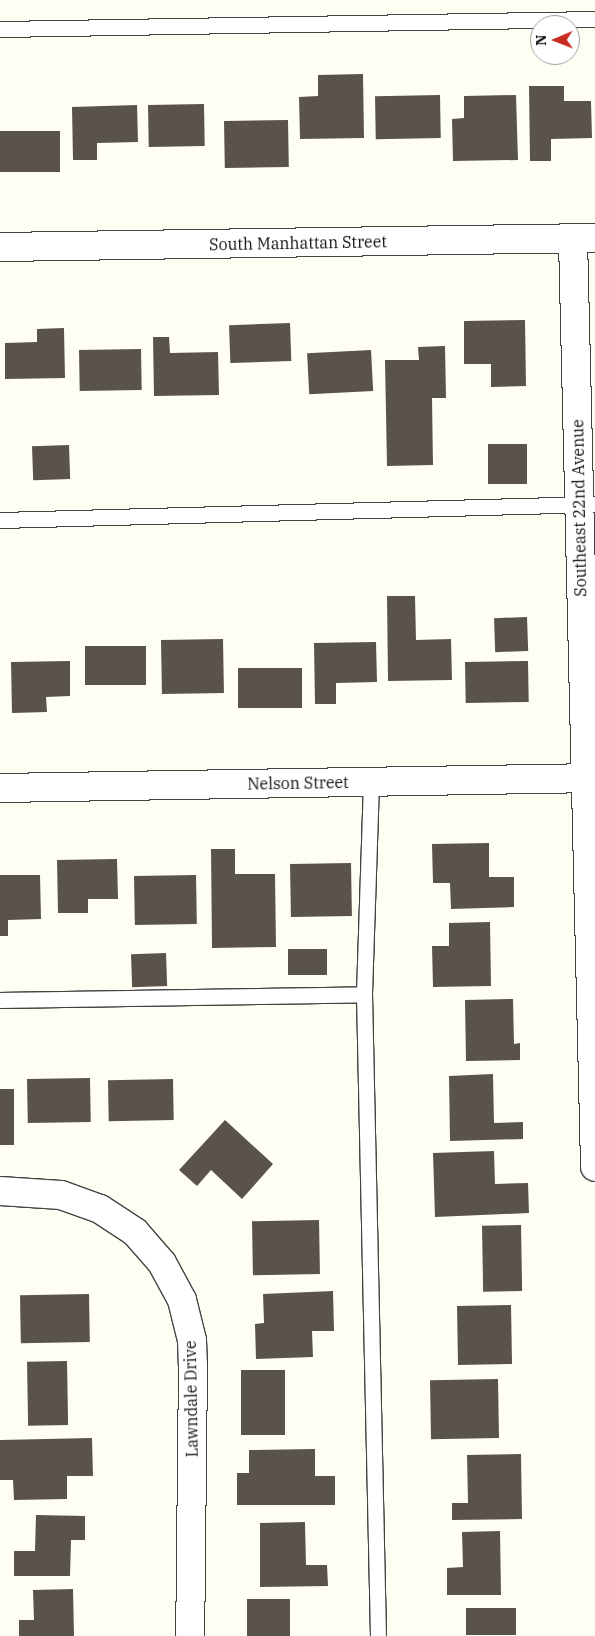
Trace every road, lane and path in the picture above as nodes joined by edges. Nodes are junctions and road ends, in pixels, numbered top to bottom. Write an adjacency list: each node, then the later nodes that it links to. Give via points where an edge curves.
1 (595, 19): 2 (lane)
2 (0, 29)
3 (584, 239): 4 (street, South Manhattan Street); 5 (street, Southeast 22nd Avenue)
4 (0, 247)
5 (587, 504): 6 (lane); 7 (street, Southeast 22nd Avenue)
6 (0, 520)
7 (590, 778): 8 (street, Nelson Street); 12 (street, Southeast 22nd Avenue)
8 (371, 782): 9 (street, Nelson Street); 10 (lane)
9 (0, 788)
10 (364, 994): 11 (lane); 15 (lane)
11 (0, 1000)
12 (595, 1167)
13 (0, 1191): 14 (street, Lawndale Drive, via 61,1195 100,1209 135,1232 162,1263 182,1300 192,1340 193,1364)
14 (190, 1636)
15 (378, 1636)

